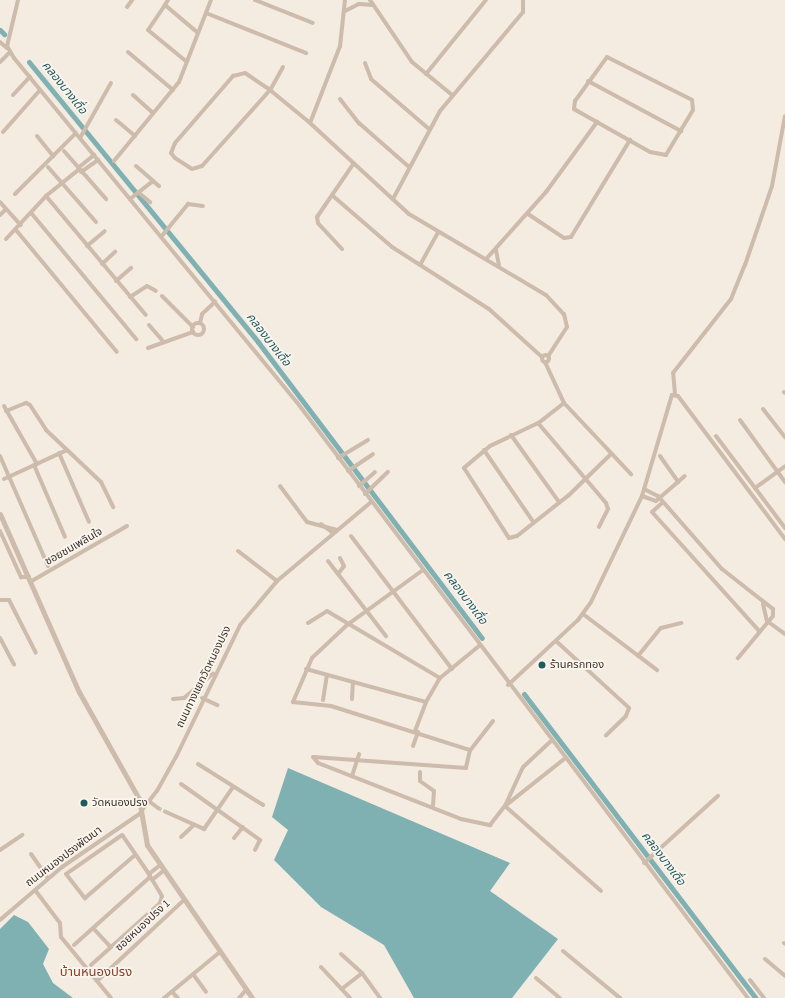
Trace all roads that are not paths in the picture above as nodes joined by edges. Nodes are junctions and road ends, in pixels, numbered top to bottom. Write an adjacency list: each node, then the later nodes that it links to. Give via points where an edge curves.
1 (18, 0): 18 (street)
2 (132, 0): 12 (street)
3 (168, 0): 10 (street)
4 (211, 0): 14 (street)
5 (255, 0): 15 (street)
6 (345, 0): 13 (street)
7 (370, 0): 11 (street)
8 (486, 0): 25 (street)
9 (523, 0): 34 (street, via 524,12)
10 (165, 5): 16 (street); 22 (street, via 148,30)
11 (373, 5): 13 (street, via 359,4); 25 (street, via 412,62)
12 (127, 7)
13 (345, 11): 40 (street, via 340,46)
14 (206, 13): 16 (street); 20 (street)
15 (313, 23)
16 (197, 32): 22 (street)
17 (0, 42): 18 (street)
18 (9, 50): 21 (street); 26 (street)
19 (128, 52): 30 (street)
20 (306, 53)
21 (0, 62)
22 (187, 62): 30 (street)
23 (365, 63): 41 (street, via 372,79)
24 (284, 67): 31 (street)
25 (426, 74): 34 (street)
26 (30, 77): 29 (street); 32 (street)
27 (588, 81): 39 (street, via 574,109); 42 (street); 42 (street, via 602,60 610,56 689,97 694,107)
28 (111, 83): 46 (street)
29 (40, 90): 43 (street); 44 (street)
30 (173, 90): 36 (street)
31 (270, 90): 31 (street, via 202,166 192,169 175,158 171,152 175,143 237,73 245,73); 40 (street)
32 (13, 95)
33 (133, 95): 36 (street)
34 (452, 95): 41 (street)
35 (340, 99): 57 (street, via 359,123)
36 (153, 113): 47 (street)
37 (785, 116): 109 (street, via 771,192 745,266 731,299 673,373)
38 (116, 120): 47 (street)
39 (597, 122): 48 (street); 74 (street)
40 (310, 123): 54 (street)
41 (429, 129): 57 (street)
42 (681, 131): 48 (street, via 664,156)
43 (3, 132)
44 (76, 133): 46 (street); 51 (street)
45 (38, 136): 51 (street)
46 (80, 136): 50 (street)
47 (135, 136): 53 (street)
48 (630, 140): 74 (street, via 571,237 564,238)
49 (64, 151): 58 (street)
50 (94, 155): 52 (street); 58 (street)
51 (53, 156): 63 (street)
52 (98, 160): 59 (street); 64 (street)
53 (114, 161)
54 (354, 163): 66 (street); 68 (street)
55 (136, 166): 60 (street)
56 (48, 167): 61 (street)
57 (409, 167): 68 (street)
58 (78, 169): 59 (street); 61 (street)
59 (83, 172): 67 (street)
60 (153, 181): 62 (street); 64 (street)
61 (62, 183): 65 (street); 76 (street)
62 (159, 186)
63 (15, 194)
64 (134, 195): 70 (street); 81 (street)
65 (46, 196): 73 (street); 83 (street)
66 (333, 196): 84 (street, via 317,221); 89 (street, via 374,233)
67 (106, 199)
68 (393, 199): 80 (street)
69 (0, 202): 72 (street)
70 (150, 202)
71 (203, 206): 81 (street, via 188,204)
72 (6, 209): 75 (street); 77 (street)
73 (32, 214): 77 (street); 102 (street)
74 (528, 214): 85 (street)
75 (0, 215)
76 (96, 222)
77 (21, 225): 78 (street)
78 (16, 230): 82 (street); 105 (street)
79 (105, 231): 83 (street)
80 (438, 233): 87 (street); 89 (street)
81 (164, 234): 96 (street)
82 (6, 239)
83 (87, 246): 88 (street)
84 (342, 249)
85 (496, 250): 87 (street); 90 (street)
86 (115, 252): 88 (street)
87 (487, 258): 90 (street)
88 (102, 264): 92 (street)
89 (420, 265): 107 (street, via 489,309)
90 (499, 265): 106 (street, via 533,285 564,314 565,334)
91 (131, 268): 92 (street)
92 (116, 281): 95 (street)
93 (156, 291): 95 (street, via 147,286)
94 (162, 296): 100 (street)
95 (130, 298): 97 (street)
96 (215, 302): 98 (street, via 202,314); 126 (street)
97 (146, 315)
98 (200, 323): 100 (street); 101 (street, via 204,327 203,333)
99 (149, 325): 103 (street)
100 (193, 327): 101 (street)
101 (193, 332): 103 (street)
102 (136, 339)
103 (162, 340): 104 (street)
104 (148, 348)
105 (117, 352)
106 (548, 356): 107 (street); 108 (street)
107 (542, 357): 108 (street)
108 (545, 362): 110 (street)
109 (675, 394): 144 (street); 162 (street)
110 (564, 403): 115 (street); 124 (street)
111 (4, 406): 113 (street)
112 (763, 409): 118 (street)
113 (6, 411): 120 (street, via 28,404); 128 (street)
114 (740, 420): 133 (street)
115 (538, 423): 116 (street); 138 (street)
116 (511, 435): 121 (street); 149 (street)
117 (716, 436): 143 (street)
118 (785, 437)
119 (368, 440): 126 (street)
120 (67, 450): 122 (street); 150 (street, via 101,482)
121 (484, 450): 153 (street); 153 (street, via 465,470 507,535 514,538)
122 (59, 453): 128 (street); 152 (street)
123 (373, 454): 130 (street)
124 (611, 454): 134 (street); 138 (street)
125 (0, 456): 135 (street)
126 (341, 456): 130 (street)
127 (660, 456): 139 (street)
128 (35, 464): 135 (street); 161 (street)
129 (785, 466): 133 (street)
130 (351, 469): 141 (street)
131 (375, 472): 141 (street)
132 (388, 472): 145 (street)
133 (777, 472): 140 (street); 143 (street)
134 (631, 474)
135 (10, 476): 137 (street); 166 (street)
136 (685, 476): 139 (street)
137 (2, 480)
138 (585, 480): 149 (street); 156 (street, via 607,505)
139 (678, 482): 147 (street)
140 (785, 482)
141 (362, 484): 145 (street)
142 (280, 486): 159 (street, via 301,516)
143 (755, 488): 157 (street)
144 (644, 489): 146 (street); 147 (street)
145 (368, 491): 148 (street)
146 (642, 496): 147 (street); 175 (street)
147 (660, 501): 173 (street, via 722,569); 180 (street, via 652,512)
148 (371, 502): 159 (street, ถนนทางแยกวัดหนองปรง); 167 (street)
149 (559, 502): 153 (street)
150 (112, 506)
151 (0, 514): 154 (street)
152 (89, 522)
153 (534, 523)
154 (2, 524): 169 (street)
155 (127, 526): 169 (street, ซอยชมเพลินใจ)
156 (599, 527)
157 (785, 528)
158 (0, 531): 169 (street, via 21,577)
159 (335, 531): 170 (street, ถนนทางแยกวัดหนองปรง)
160 (351, 536): 171 (street)
161 (65, 537)
162 (785, 539)
163 (238, 551): 170 (street)
164 (340, 558): 168 (street, via 344,566)
165 (328, 561): 168 (street)
166 (48, 566)
167 (423, 570): 171 (street); 185 (street)
168 (338, 574): 174 (street)
169 (30, 580): 225 (street, via 79,692 139,799)
170 (277, 581): 193 (street, ถนนทางแยกวัดหนองปรง, via 240,625)
171 (393, 592): 174 (street); 191 (street)
172 (0, 600): 186 (street, via 9,600)
173 (763, 604): 176 (street); 176 (street, via 774,611)
174 (367, 611): 179 (street); 182 (street)
175 (583, 614): 184 (street); 187 (street)
176 (767, 621): 180 (street); 181 (street)
177 (308, 623): 179 (street, via 323,611)
178 (681, 623): 187 (street, via 659,630)
179 (347, 625): 190 (street, via 312,658); 195 (street)
180 (759, 631): 188 (street)
181 (785, 634)
182 (386, 636)
183 (0, 638): 189 (street)
184 (556, 641): 197 (street); 206 (street, via 629,708 626,716)
185 (480, 646): 191 (street); 197 (street)
186 (36, 653)
187 (638, 656): 192 (street)
188 (738, 658)
189 (14, 664)
190 (306, 669): 194 (street); 205 (street, via 294,703 331,706)
191 (452, 669): 195 (street)
192 (657, 670)
193 (213, 674): 198 (street, via 184,698); 199 (street, ถนนทางแยกวัดหนองปรง)
194 (327, 675): 196 (street); 200 (street)
195 (440, 678): 202 (street)
196 (353, 682): 201 (street); 202 (street)
197 (508, 685): 207 (street)
198 (173, 699)
199 (204, 699): 203 (street); 219 (street, ถนนทางแยกวัดหนองปรง)
200 (324, 700)
201 (352, 700)
202 (426, 702): 205 (street)
203 (217, 705)
204 (493, 721): 209 (street)
205 (416, 732): 208 (street); 209 (street)
206 (606, 735)
207 (551, 741): 211 (street); 222 (street, via 523,767)
208 (413, 746)
209 (470, 750): 212 (street, via 466,768)
210 (359, 754): 212 (street)
211 (564, 759): 222 (street); 236 (street)
212 (357, 760): 215 (street); 215 (street, via 313,757 318,763)
213 (198, 764): 217 (street)
214 (420, 772): 221 (street, via 420,781 434,791)
215 (352, 776): 221 (street)
216 (181, 784): 224 (street)
217 (233, 787): 220 (street); 224 (street)
218 (718, 796): 236 (street)
219 (151, 804): 223 (street); 225 (street, ถนนทางแยกวัดหนองปรง)
220 (263, 805)
221 (433, 806): 222 (street, via 461,819 490,826)
222 (505, 806): 242 (street)
223 (158, 808)
224 (218, 809): 227 (street, via 204,829); 228 (street)
225 (142, 812): 237 (street, via 144,840); 240 (street, ถนนหนองปรงพัฒนา)
226 (166, 812): 227 (street)
227 (194, 825): 230 (street)
228 (243, 827): 231 (street); 233 (street, via 260,840)
229 (22, 836): 232 (street)
230 (181, 837)
231 (234, 838)
232 (0, 850)
233 (255, 850)
234 (31, 854): 240 (street)
235 (135, 855): 235 (street, via 120,835 65,875 85,898); 239 (street)
236 (644, 863): 273 (street)
237 (160, 865): 238 (street); 239 (street)
238 (163, 871): 239 (street); 243 (street)
239 (150, 877): 245 (street); 247 (street, via 162,900)
240 (48, 878): 241 (street, ถนนหนองปรงพัฒนา)
241 (35, 890): 244 (street, ถนนหนองปรงพัฒนา); 259 (street, via 60,923 61,937)
242 (601, 892)
243 (184, 900): 249 (street); 259 (street, ซอยหนองปรง 1)
244 (0, 920)
245 (93, 928): 246 (street); 247 (street)
246 (74, 945)
247 (111, 947): 252 (street)
248 (564, 951): 272 (street)
249 (220, 952): 255 (street); 261 (street)
250 (341, 954): 254 (street)
251 (765, 959): 256 (street)
252 (91, 965)
253 (321, 967): 260 (street)
254 (362, 973): 260 (street); 270 (street)
255 (193, 974): 262 (street); 263 (street)
256 (785, 976)
257 (536, 978): 271 (street)
258 (750, 980): 274 (street)
259 (98, 981): 264 (street)
260 (343, 988): 269 (street)
261 (246, 990): 267 (street); 268 (street)
262 (172, 992): 265 (street); 266 (street)
263 (206, 992)
264 (111, 998)
265 (164, 998)
266 (178, 998)
267 (238, 998)
268 (252, 998)
269 (350, 998)
270 (380, 998)
271 (560, 998)
272 (620, 998)
273 (748, 998)
274 (764, 998)

